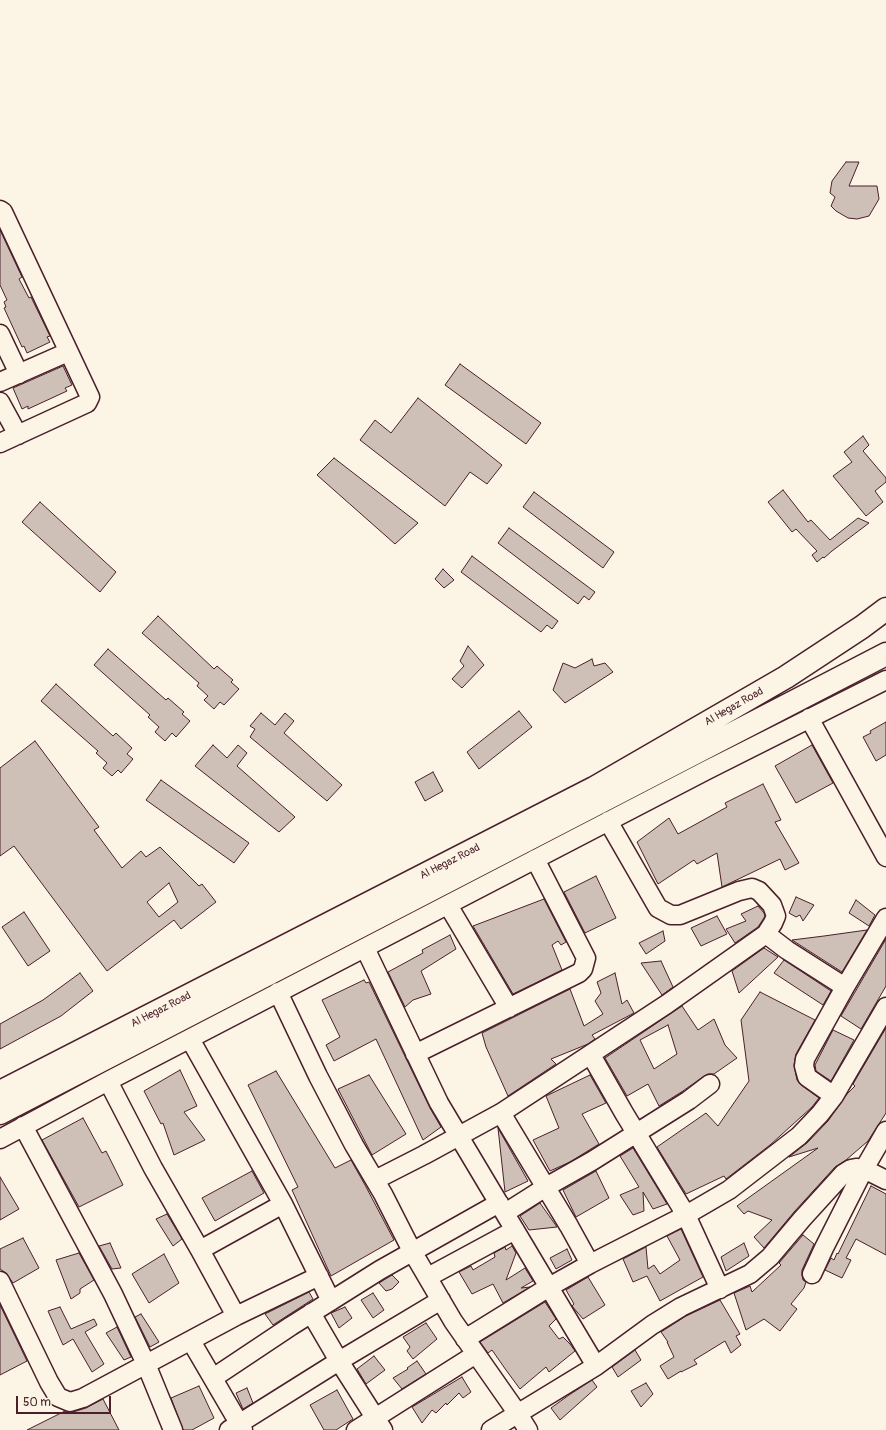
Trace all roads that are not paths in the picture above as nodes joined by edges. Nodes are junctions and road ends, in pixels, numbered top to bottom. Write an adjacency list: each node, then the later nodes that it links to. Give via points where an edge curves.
1 (0, 210): 3 (street)
2 (0, 334): 4 (street)
3 (68, 352): 4 (street); 7 (street, via 90,400)
4 (19, 374): 5 (street)
5 (0, 382)
6 (0, 402): 7 (street)
7 (18, 435): 8 (street)
8 (0, 444)
9 (886, 609): 30 (main road, Al Hegaz Road, via 786,677 594,788)
10 (886, 654): 11 (main road, Al Hegaz Road)
11 (860, 668): 12 (street); 32 (main road, Al Hegaz Road)
12 (879, 684): 13 (street)
13 (809, 718): 14 (street); 15 (street)
14 (608, 822): 16 (street); 19 (street, via 658,908 671,915 680,915 752,888 759,890 772,905 776,916)
15 (886, 857)
16 (535, 859): 17 (street); 24 (street, via 586,958 585,965 579,973)
17 (448, 905): 20 (street); 24 (street)
18 (886, 918): 21 (street)
19 (766, 934): 21 (street); 27 (street)
20 (365, 948): 22 (street); 26 (street)
21 (845, 987): 31 (street, via 805,1059 804,1066 807,1078)
22 (278, 992): 25 (street); 40 (street, via 354,1145)
23 (886, 1007): 31 (street)
24 (509, 1008): 26 (street)
25 (190, 1039): 28 (street); 43 (street)
26 (415, 1054): 37 (street, via 439,1103)
27 (591, 1054): 33 (street); 36 (street)
28 (108, 1081): 34 (street); 47 (street, via 153,1168)
29 (710, 1084): 36 (street)
30 (0, 1092)
31 (834, 1096): 45 (street, via 799,1136 729,1190)
32 (0, 1113)
33 (501, 1113): 37 (street); 42 (street)
34 (24, 1126): 38 (street); 64 (street, via 101,1270)
35 (886, 1131): 39 (street)
36 (637, 1134): 42 (street); 45 (street)
37 (459, 1136): 40 (street); 44 (street)
38 (0, 1139)
39 (864, 1169): 41 (street); 50 (street); 55 (street, via 851,1169 843,1174 770,1257 750,1274)
40 (375, 1180): 48 (street)
41 (886, 1180)
42 (546, 1187): 44 (street); 49 (street)
43 (283, 1204): 47 (street); 51 (street)
44 (502, 1208): 46 (street); 48 (street)
45 (686, 1214): 49 (street); 55 (street)
46 (515, 1230): 52 (street); 54 (street)
47 (200, 1250): 59 (street)
48 (412, 1251): 52 (street); 57 (street)
49 (590, 1264): 54 (street)
50 (812, 1274)
51 (319, 1276): 57 (street); 59 (street)
52 (428, 1277): 56 (street)
53 (0, 1281): 64 (street, via 58,1397 70,1402 83,1398)
54 (549, 1287): 60 (street); 65 (street)
55 (720, 1289): 65 (street, via 681,1307 652,1325)
56 (441, 1300): 60 (street); 63 (street)
57 (331, 1301): 58 (street)
58 (311, 1313): 63 (street); 66 (street)
59 (236, 1316): 61 (street)
60 (465, 1339): 62 (street)
61 (191, 1341): 64 (street); 66 (street)
62 (476, 1354): 67 (street); 68 (street)
63 (339, 1361): 68 (street); 69 (street)
64 (146, 1364): 70 (street)
65 (596, 1366): 67 (street)
66 (214, 1378): 69 (street)
67 (518, 1414): 72 (street); 73 (street)
68 (379, 1424): 71 (street)
69 (237, 1428)
70 (172, 1430)
71 (356, 1430)
72 (491, 1430)
73 (528, 1430)

